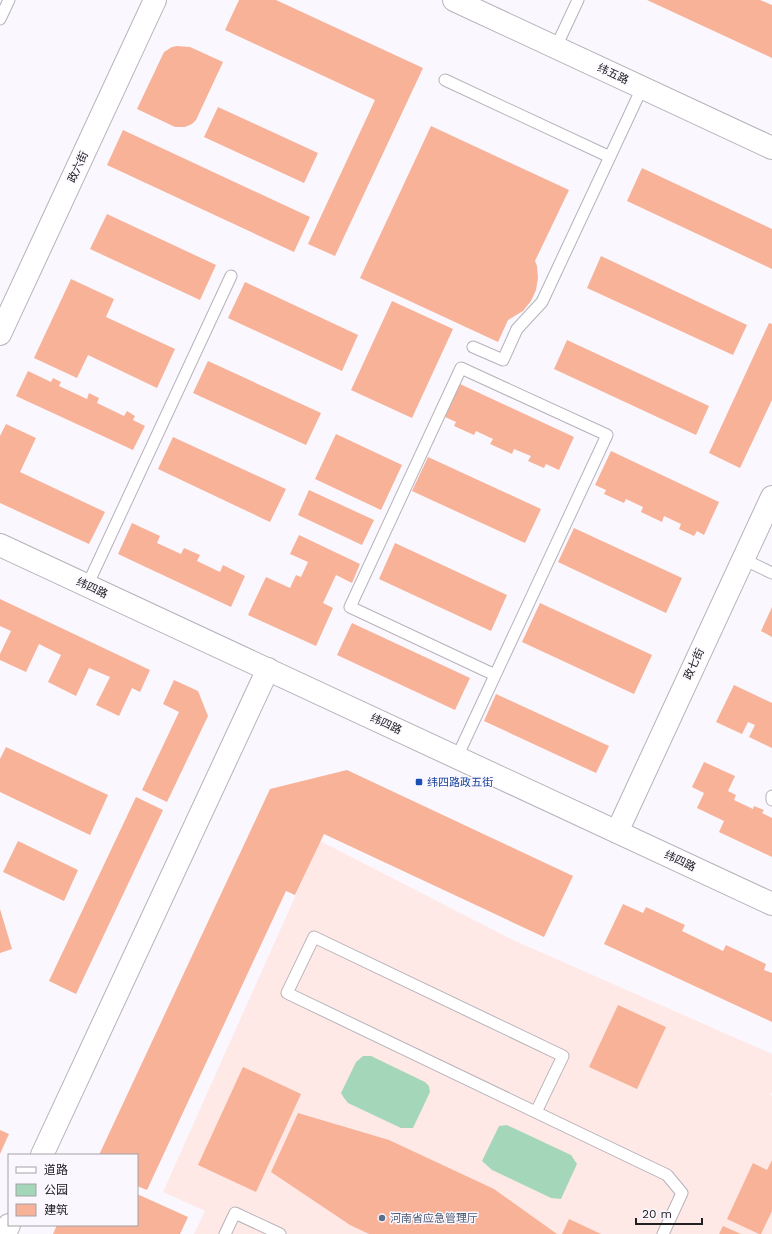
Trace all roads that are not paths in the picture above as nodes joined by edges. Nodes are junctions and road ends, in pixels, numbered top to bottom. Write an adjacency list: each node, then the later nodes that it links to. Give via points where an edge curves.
1 (9, 0): 5 (lane)
2 (156, 0): 12 (street, 政六街)
3 (454, 0): 6 (street, 纬五路)
4 (578, 0): 6 (lane)
5 (0, 20)
6 (556, 47): 8 (street, 纬五路)
7 (445, 80): 10 (lane)
8 (642, 88): 9 (street, 纬五路); 10 (lane)
9 (772, 148)
10 (610, 157): 13 (lane, via 542,302 517,329 503,360)
11 (231, 276): 18 (lane)
12 (0, 334)
13 (473, 347)
14 (772, 497): 16 (street, 政七街)
15 (0, 545): 18 (street, 纬四路)
16 (743, 559): 17 (lane); 24 (street, 政七街)
17 (772, 573)
18 (87, 586): 19 (street, 纬四路)
19 (268, 669): 21 (street, 纬四路); 27 (street)
20 (495, 675): 20 (lane, via 607,435 461,368 350,607); 21 (lane)
21 (457, 757): 24 (street, 纬四路)
22 (772, 796): 23 (lane)
23 (772, 800)
24 (617, 832): 25 (street, 纬四路)
25 (772, 904)
26 (536, 1112): 26 (lane, via 287,994 314,937 563,1056); 30 (lane, via 667,1175 682,1193)
27 (42, 1154)
28 (225, 1234): 29 (lane, via 235,1213)
29 (280, 1234)
30 (663, 1234)

